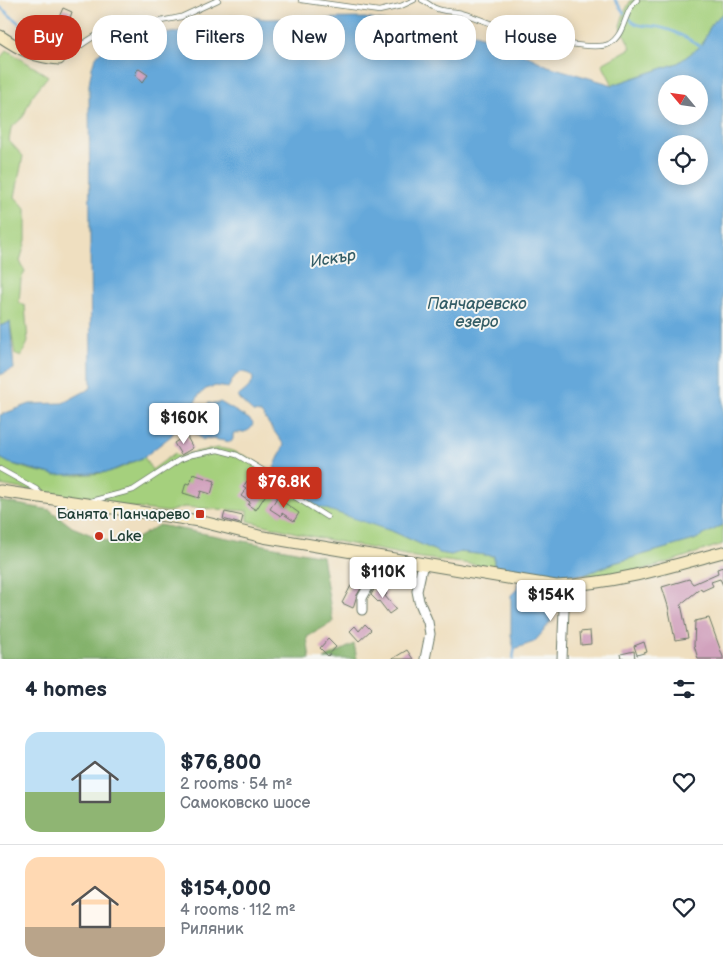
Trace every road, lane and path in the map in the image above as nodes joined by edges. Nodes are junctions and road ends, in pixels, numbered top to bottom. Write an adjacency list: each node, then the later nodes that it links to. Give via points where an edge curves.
1 (218, 0): 7 (lane, via 181,17 101,33)
2 (301, 0): 3 (lane, via 378,11)
3 (414, 0)
4 (422, 0): 5 (lane, via 446,12 459,12 523,35 601,47 617,37 629,9)
5 (637, 0)
6 (0, 36): 8 (main road)
7 (82, 45)
8 (15, 46)
9 (0, 469): 11 (lane, via 36,489)
10 (0, 491): 11 (main road)
11 (44, 499): 12 (main road)
12 (78, 504): 13 (lane, via 133,490 179,460 192,454 218,450 237,455 264,471 294,497); 15 (main road, via 199,521 263,537)
13 (327, 517)
14 (723, 552): 17 (main road, via 633,576)
15 (423, 563): 16 (street); 17 (main road, via 516,580)
16 (420, 578): 18 (street, via 372,580 362,598); 19 (street, via 417,591 430,634)
17 (565, 585): 20 (street)
18 (362, 610)
19 (425, 659)
20 (562, 659)

